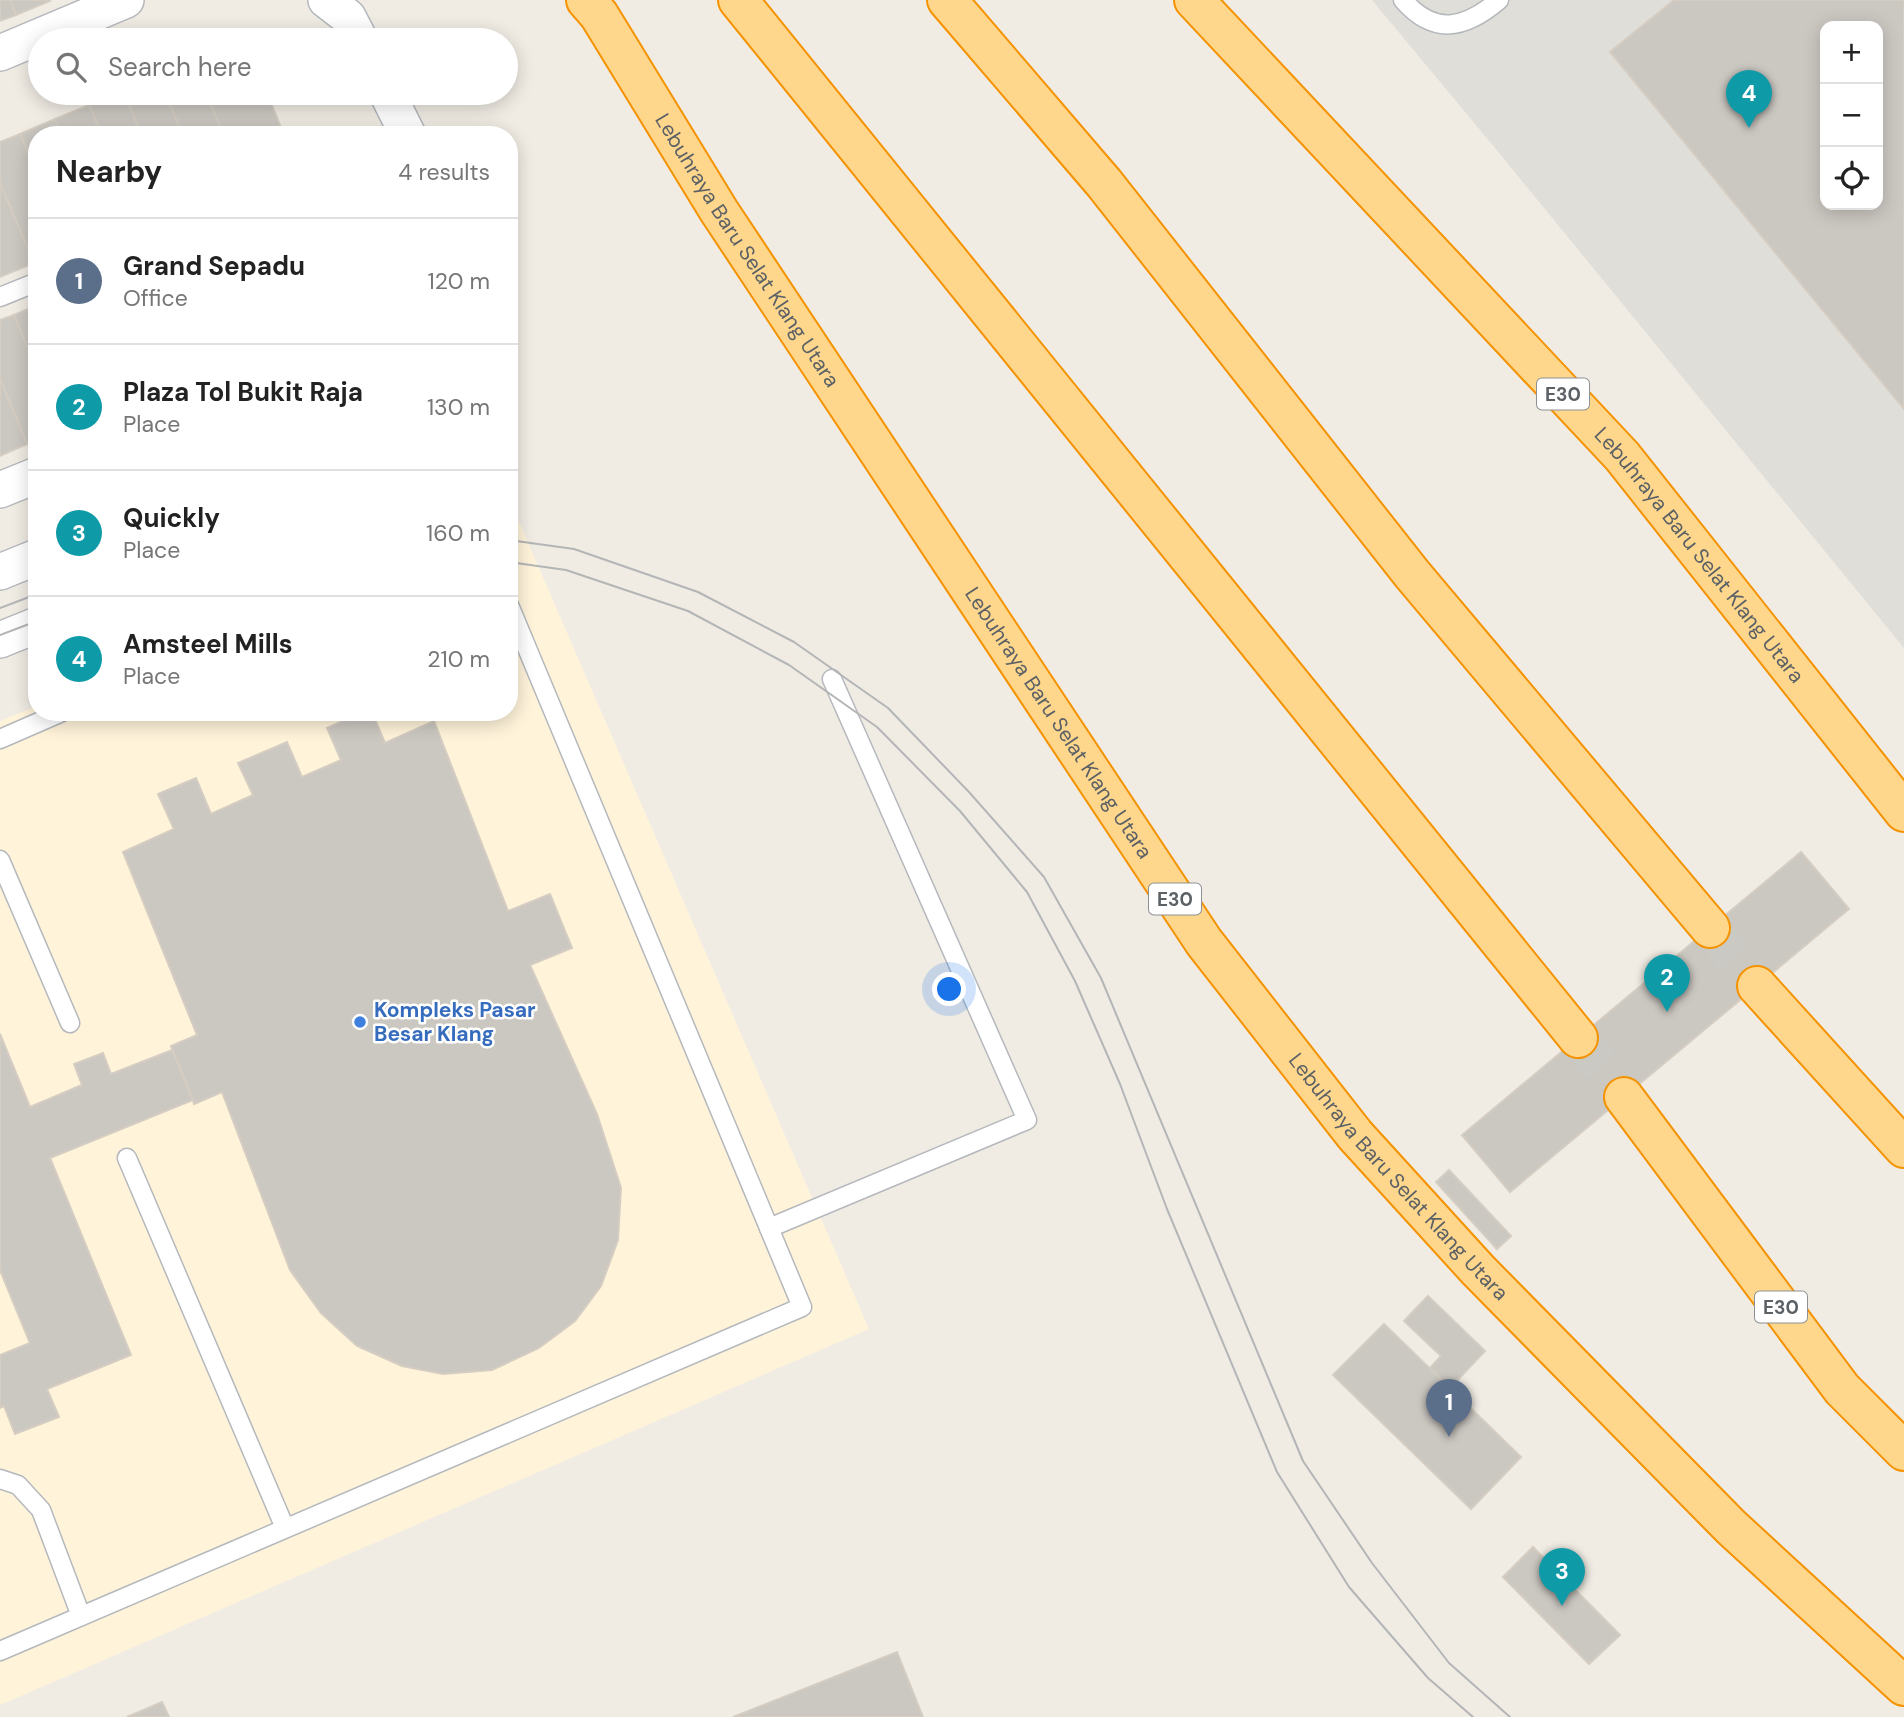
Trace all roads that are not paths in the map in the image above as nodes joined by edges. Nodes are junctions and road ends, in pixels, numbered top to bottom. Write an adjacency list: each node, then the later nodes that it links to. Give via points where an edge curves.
1 (126, 0): 9 (street)
2 (326, 0): 10 (street, via 348,17)
3 (586, 0): 42 (highway, Lebuhraya Baru Selat Klang Utara / E30, via 719,211 1203,942 1355,1135 1478,1270 1731,1527)
4 (738, 0): 32 (highway)
5 (947, 0): 29 (highway, via 1104,183 1412,574)
6 (1194, 0): 27 (highway, Lebuhraya Baru Selat Klang Utara / E30, via 1622,456)
7 (1403, 0): 8 (lane, via 1413,12 1442,26 1463,22)
8 (1499, 0)
9 (59, 28)
10 (354, 28)
11 (28, 41): 12 (street)
12 (0, 53)
13 (391, 105): 14 (street)
14 (398, 126)
15 (28, 286): 16 (lane)
16 (0, 297)
17 (28, 479): 18 (street)
18 (0, 490)
19 (28, 561): 20 (street)
20 (0, 572)
21 (518, 627): 36 (lane)
22 (28, 629): 23 (street)
23 (0, 640)
24 (832, 679): 36 (lane, via 1027,1120)
25 (41, 721): 26 (lane)
26 (0, 738)
27 (1904, 812)
28 (0, 860): 31 (lane)
29 (1710, 928)
30 (1757, 986): 34 (highway)
31 (70, 1023)
32 (1578, 1038)
33 (1624, 1097): 37 (highway, E30, via 1842,1389)
34 (1904, 1148)
35 (127, 1158): 39 (lane)
36 (769, 1228): 39 (lane, via 802,1307)
37 (1904, 1451)
38 (0, 1479): 40 (lane, via 18,1485 41,1510)
39 (285, 1528): 40 (lane)
40 (81, 1616): 41 (lane)
41 (0, 1651)
42 (1904, 1686)

